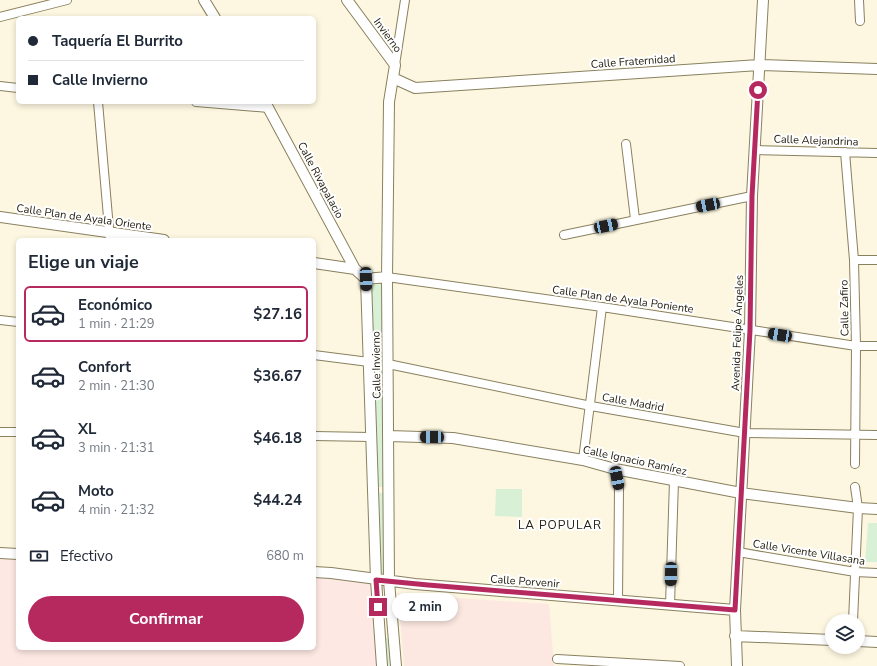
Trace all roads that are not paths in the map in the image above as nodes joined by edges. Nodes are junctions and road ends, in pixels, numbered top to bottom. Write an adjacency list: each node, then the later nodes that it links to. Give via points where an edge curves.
1 (67, 0): 8 (street)
2 (204, 0): 7 (street)
3 (347, 0): 11 (street, Invierno)
4 (405, 0): 11 (street)
5 (763, 0): 10 (street, Avenida Felipe Ángeles)
6 (859, 0): 9 (street)
7 (214, 16)
8 (0, 17)
9 (860, 21)
10 (759, 64): 12 (street, Calle Fraternidad); 13 (street, Calle Fraternidad, via 415,88); 20 (street, Avenida Felipe Ángeles)
11 (395, 65): 13 (street, Calle Invierno)
12 (877, 69)
13 (393, 78): 33 (street, Calle Invierno, via 389,102)
14 (0, 86): 15 (street)
15 (16, 88)
16 (98, 104): 27 (street)
17 (243, 104): 18 (street)
18 (267, 105): 32 (street, Calle Rivapalacio)
19 (626, 144): 25 (street)
20 (755, 150): 21 (street, Calle Alejandrina); 23 (street, Avenida Felipe Ángeles)
21 (845, 152): 22 (street, Calle Alejandrina); 29 (street, Calle Zafiro)
22 (877, 153)
23 (752, 196): 25 (street); 38 (street, Avenida Felipe Ángeles)
24 (0, 217): 27 (street, Calle Plan de Ayala Oriente)
25 (635, 219): 26 (street)
26 (564, 235)
27 (110, 236): 28 (street, Calle Plan de Ayala Oriente)
28 (137, 238)
29 (854, 260): 30 (street); 39 (street, Calle Zafiro)
30 (877, 260)
31 (316, 263): 32 (street)
32 (355, 269): 34 (street)
33 (387, 277): 34 (street, Calle Plan de Ayala Poniente); 35 (street, Calle Plan de Ayala Poniente); 43 (street, Calle Invierno)
34 (366, 279): 42 (street, Calle Invierno)
35 (602, 308): 38 (street, Calle Plan de Ayala Poniente); 44 (street)
36 (0, 320): 37 (street)
37 (16, 322)
38 (750, 330): 39 (street, Calle Plan de Ayala Poniente); 47 (street, Avenida Felipe Ángeles)
39 (856, 346): 40 (street, Calle Plan de Ayala Poniente); 48 (street, Calle Zafiro)
40 (877, 346)
41 (316, 355): 42 (street)
42 (369, 362): 52 (street, Calle Invierno)
43 (388, 364): 44 (street, Calle Madrid); 51 (street, Calle Invierno)
44 (590, 406): 47 (street, Calle Madrid); 53 (street)
45 (0, 432): 46 (street)
46 (16, 432)
47 (745, 433): 48 (street, Calle Madrid); 60 (street, Avenida Felipe Ángeles)
48 (855, 435): 49 (street, Calle Madrid); 54 (street, Calle Zafiro)
49 (877, 435)
50 (316, 436): 52 (street)
51 (389, 436): 53 (street, Calle Ignacio Ramírez, via 453,438); 58 (street, Calle Invierno)
52 (371, 437): 59 (street, Calle Invierno)
53 (583, 460): 55 (street, Calle Ignacio Ramírez)
54 (855, 464)
55 (615, 469): 56 (street, Calle Ignacio Ramírez); 71 (street, via 619,488)
56 (674, 481): 60 (street, Calle Ignacio Ramírez); 72 (street)
57 (856, 487): 61 (street)
58 (389, 489): 59 (street); 70 (street, Calle Invierno)
59 (373, 490): 69 (street, Calle Invierno)
60 (741, 493): 61 (street, Calle Ignacio Ramírez); 63 (street, Avenida Felipe Ángeles)
61 (858, 508): 62 (street, Calle Ignacio Ramírez); 67 (street)
62 (877, 509)
63 (738, 552): 67 (street, Calle Vicente Villasana); 73 (street, Avenida Felipe Ángeles)
64 (0, 553): 65 (street)
65 (16, 554)
66 (316, 572): 69 (street, Calle Porvenir)
67 (855, 572): 68 (street, Calle Vicente Villasana); 74 (street)
68 (877, 573)
69 (376, 580): 70 (street, Calle Porvenir); 80 (street, Calle Invierno)
70 (389, 581): 71 (street, Calle Porvenir); 81 (street, Calle Invierno)
71 (618, 600): 72 (street, Calle Porvenir)
72 (670, 605): 73 (street, Calle Porvenir)
73 (735, 610): 75 (street, Avenida Felipe Ángeles)
74 (853, 614)
75 (735, 636): 76 (street); 83 (street, Avenida Felipe Ángeles)
76 (825, 640)
77 (865, 641): 78 (street)
78 (877, 642)
79 (557, 659): 82 (street)
80 (382, 666)
81 (396, 666)
82 (680, 666)
83 (737, 666)

